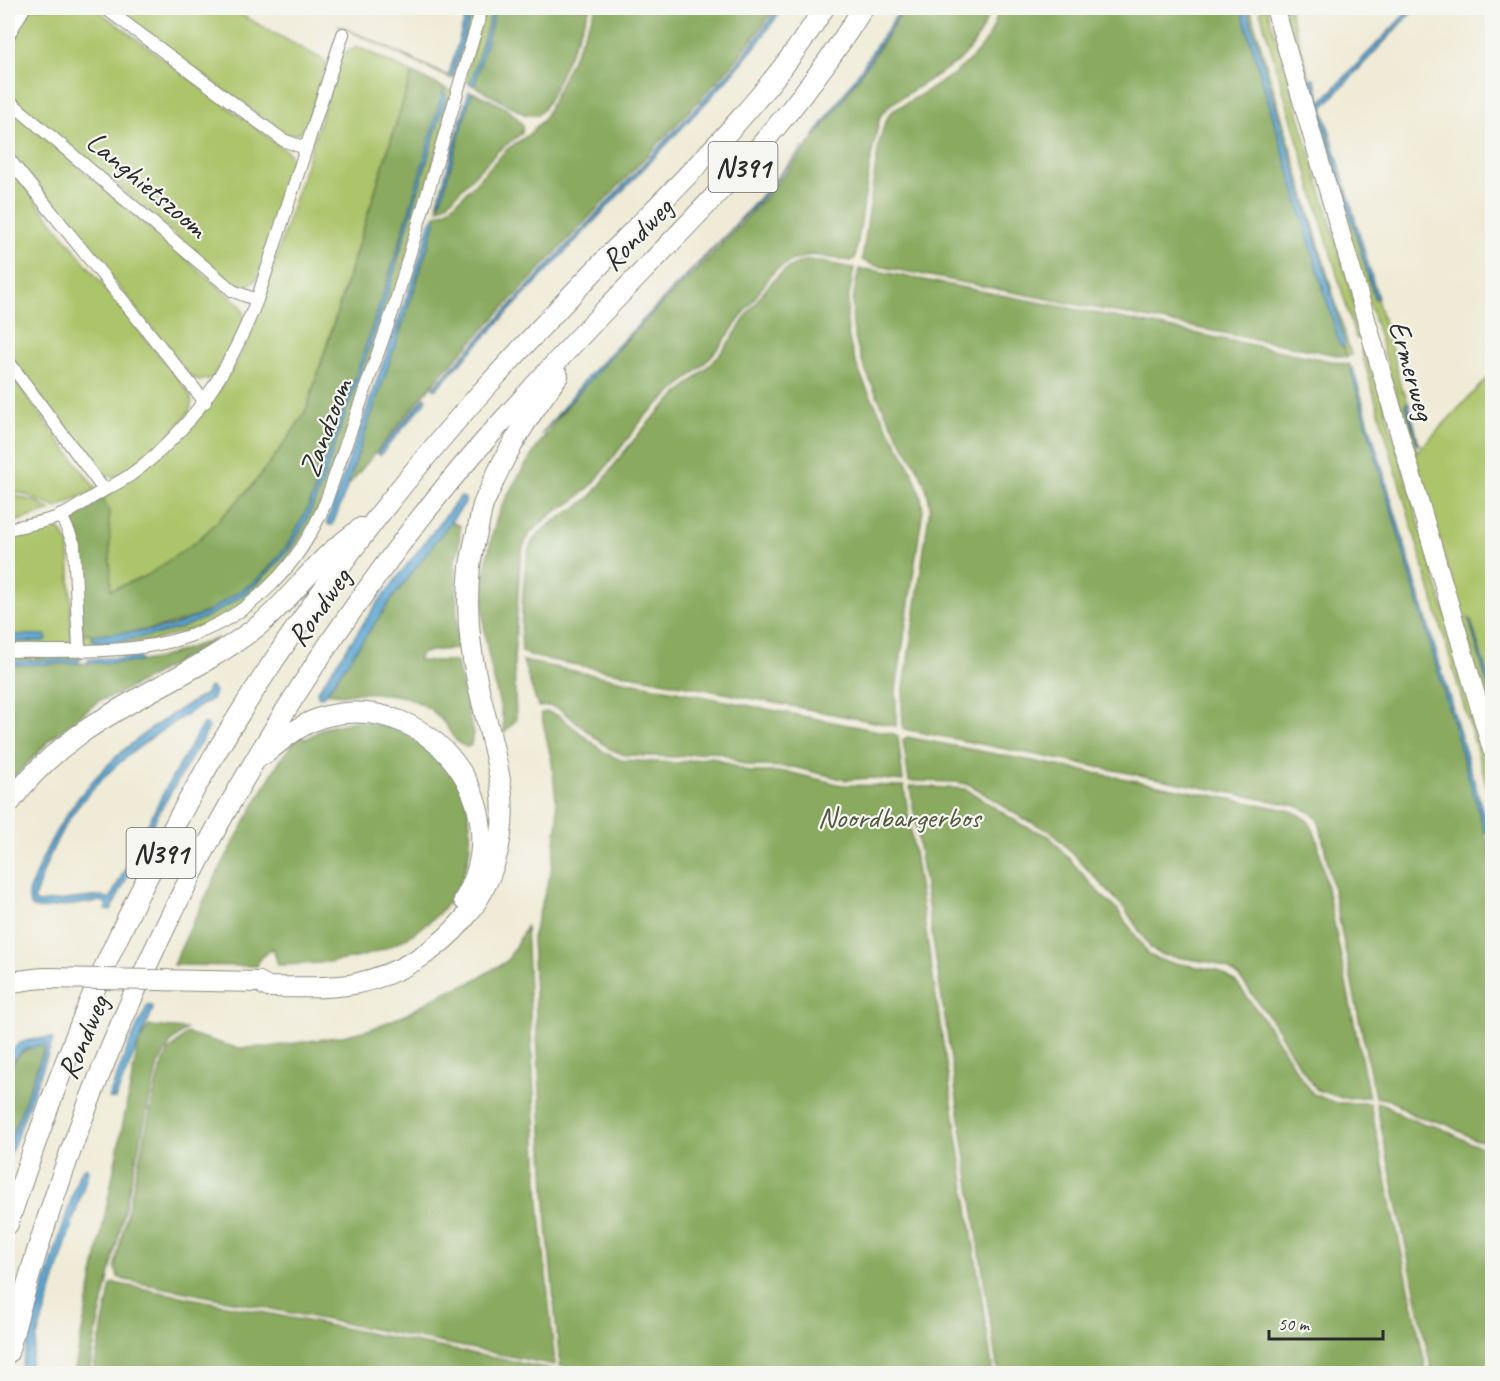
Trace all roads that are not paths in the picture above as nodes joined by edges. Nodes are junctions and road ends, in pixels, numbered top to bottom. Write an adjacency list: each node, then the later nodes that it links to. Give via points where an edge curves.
1 (24, 8): 8 (street)
2 (105, 8): 10 (street, via 283,140)
3 (482, 8): 20 (street, Zandzoom, via 394,307 326,501 306,542 270,588 216,624 185,638 138,647)
4 (824, 8): 17 (main road, Rondweg / N391, via 762,93 494,379)
5 (863, 8): 13 (main road, Rondweg / N391, via 780,125)
6 (1275, 8): 22 (street, Ermerweg)
7 (343, 34): 10 (street)
8 (8, 36)
9 (8, 100): 12 (street, Langhietszoom, via 233,291)
10 (305, 148): 12 (street)
11 (8, 158): 15 (street)
12 (257, 300): 15 (street, via 241,342)
13 (604, 310): 23 (main road, Rondweg / N391, via 471,456 418,521 327,646); 28 (main road, N391, via 510,446 483,504 470,567 472,656 502,797 501,833 486,884 455,930 432,950 396,970 330,987)
14 (8, 362): 16 (street)
15 (204, 402): 16 (street, via 158,452 128,477)
16 (104, 490): 18 (street)
17 (379, 515): 24 (main road, N391, via 331,552 259,625 208,660 83,730 35,771); 29 (main road, Rondweg / N391, via 276,658 182,811 115,944 70,1047)
18 (61, 516): 19 (street); 20 (street, via 75,544)
19 (8, 529)
20 (79, 649): 21 (street, Zandzoom)
21 (8, 651)
22 (1492, 750)
23 (250, 768): 28 (main road, N391, via 305,724 328,716 360,713 393,718 428,735 449,754 469,783 480,830 477,866 466,897 440,930 420,945 378,966 355,972); 30 (main road, Rondweg / N391, via 146,965 100,1069 60,1177)
24 (8, 806)
25 (8, 968): 26 (main road, N391)
26 (44, 978): 27 (main road, N391); 28 (main road, N391, bridge)
27 (8, 982)
28 (266, 982)
29 (8, 1224)
30 (8, 1353)

